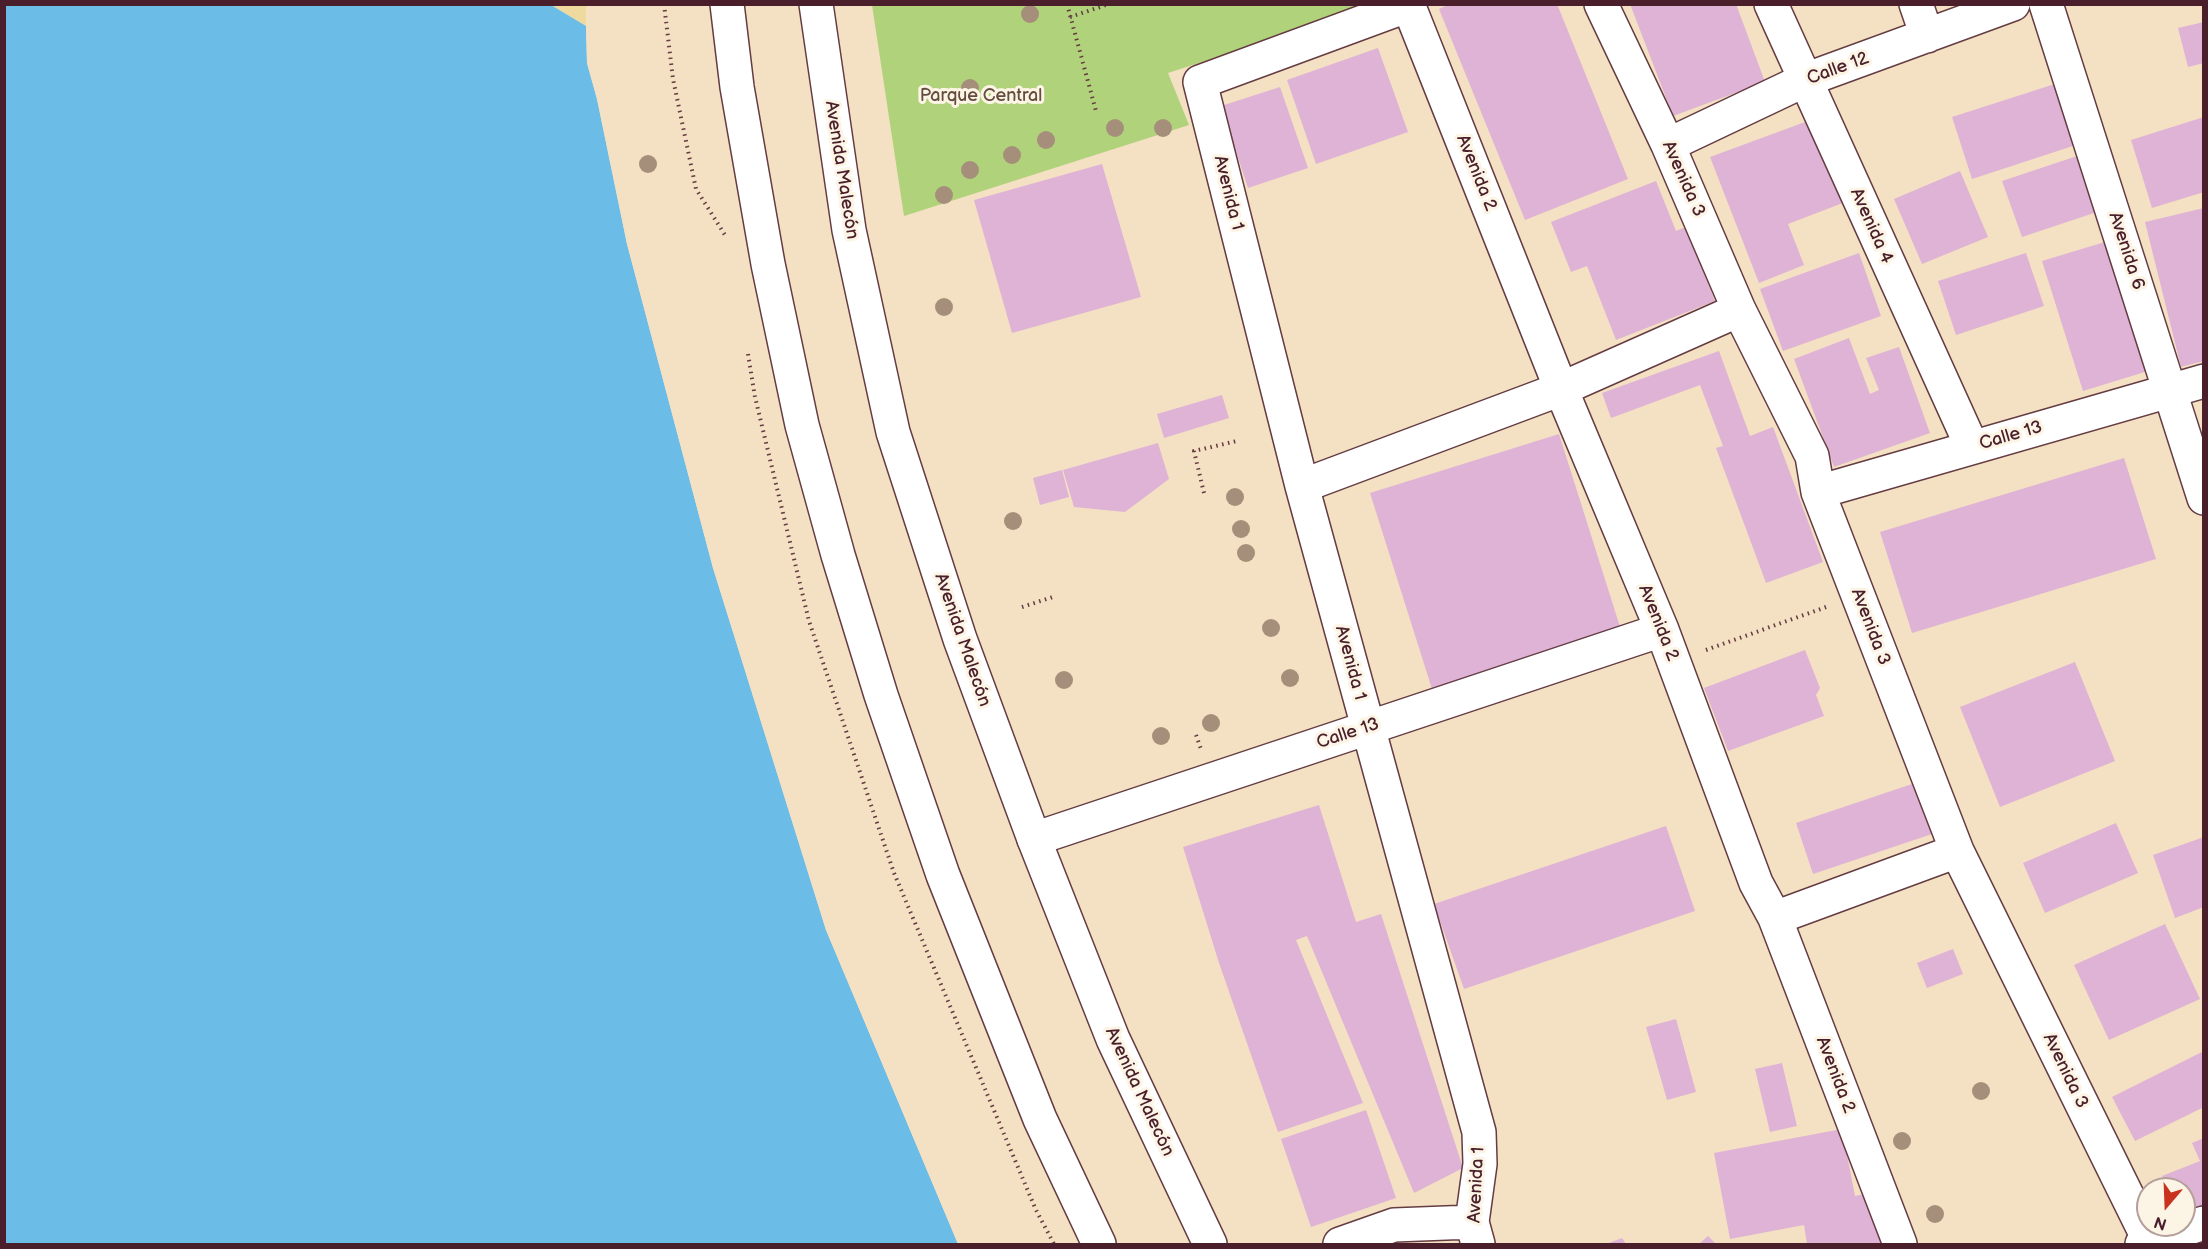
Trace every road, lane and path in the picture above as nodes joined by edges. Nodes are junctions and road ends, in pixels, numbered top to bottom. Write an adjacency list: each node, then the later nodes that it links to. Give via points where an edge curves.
1 (727, 4): 40 (street, via 737,87 768,264 802,425 838,555 943,875 1040,1119)
2 (816, 4): 34 (street, Avenida Malecón, via 849,230 893,432 960,639)
3 (1067, 4): 11 (path)
4 (1109, 4): 11 (path)
5 (1601, 4): 15 (street, Avenida 3)
6 (1771, 4): 13 (street, Avenida 4)
7 (1916, 4): 12 (street)
8 (2013, 4): 12 (street, Calle 12)
9 (2046, 4): 19 (street, Avenida 6)
10 (1408, 5): 18 (street, Avenida 2); 22 (street, Avenida 1, via 1200,82)
11 (1070, 17): 14 (path)
12 (1927, 36): 13 (street, Calle 12)
13 (1805, 80): 15 (street, Calle 12); 21 (street, Avenida 4)
14 (1096, 111)
15 (1668, 145): 16 (street, Avenida 3)
16 (1739, 310): 18 (street); 23 (street, Avenida 3, via 1812,456)
17 (2204, 381): 19 (street, Calle 13)
18 (1561, 389): 22 (street); 29 (street, Avenida 2)
19 (2170, 391): 21 (street, Calle 13); 25 (street, Avenida 6)
20 (1237, 441): 24 (path, via 1194,451)
21 (1972, 447): 23 (street, Calle 13)
22 (1302, 486): 31 (street, Avenida 1)
23 (1818, 492): 27 (street, Avenida 3)
24 (1204, 493)
25 (2204, 498)
26 (1056, 596): 28 (path)
27 (1858, 596): 30 (path); 35 (street, Avenida 3)
28 (1022, 607)
29 (1662, 630): 30 (street, Avenida 2); 31 (street, Calle 13)
30 (1674, 662): 36 (street, Avenida 2, via 1756,883)
31 (1367, 728): 34 (street, Calle 13); 38 (street, Avenida 1, via 1479,1132)
32 (1196, 735): 33 (path)
33 (1201, 749)
34 (1035, 839): 41 (street, Avenida Malecón, via 1113,1039)
35 (1957, 851): 36 (street); 39 (street, Avenida 3)
36 (1775, 918): 43 (street, Avenida 2)
37 (2204, 1223): 39 (street)
38 (1475, 1233): 42 (street, via 1394,1225)
39 (2148, 1244)
40 (1099, 1245)
41 (1210, 1245)
42 (1340, 1245)
43 (1900, 1245)

